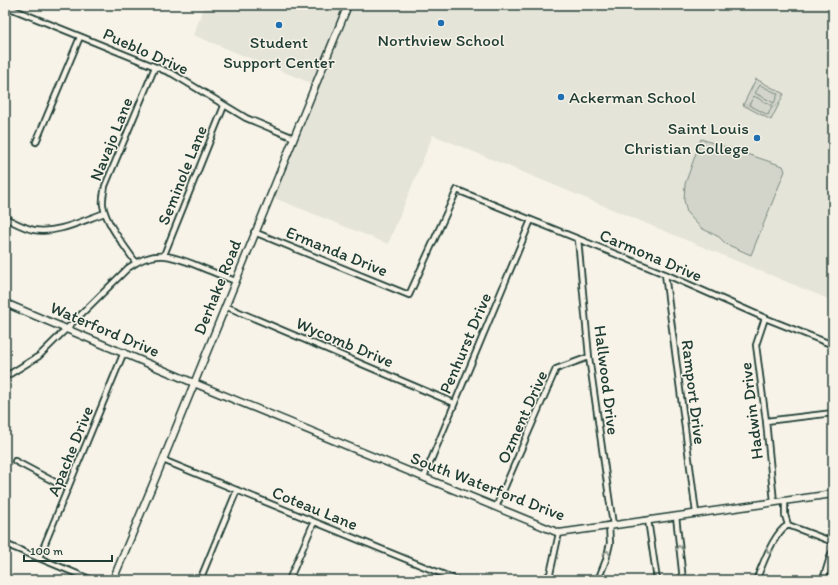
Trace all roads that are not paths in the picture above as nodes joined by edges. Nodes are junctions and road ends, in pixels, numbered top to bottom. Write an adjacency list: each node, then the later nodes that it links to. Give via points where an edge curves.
1 (348, 5): 6 (street, Derhake Road)
2 (5, 6): 3 (street, Pueblo Drive)
3 (80, 37): 4 (street, Pueblo Drive); 7 (street)
4 (155, 67): 5 (street, Pueblo Drive, via 173,74); 8 (street, Navajo Lane, via 106,186 103,204)
5 (224, 106): 6 (street, Pueblo Drive); 13 (street, Seminole Lane)
6 (294, 138): 11 (street, Derhake Road)
7 (36, 142)
8 (105, 212): 9 (street, via 56,230 45,231 32,229); 14 (street, Navajo Lane)
9 (5, 218)
10 (531, 220): 12 (street, Carmona Drive); 17 (street, Carmona Drive, via 457,190); 27 (street, Penhurst Drive)
11 (254, 232): 16 (street, Derhake Road); 17 (street, Ermanda Drive)
12 (578, 239): 15 (street, Carmona Drive); 24 (street, Hallwood Drive)
13 (164, 255): 14 (street); 16 (street, via 177,257)
14 (136, 262): 21 (street)
15 (666, 274): 20 (street, Carmona Drive); 39 (street, Ramport Drive)
16 (235, 281): 19 (street, Derhake Road)
17 (409, 294)
18 (5, 303): 21 (street, Waterford Drive)
19 (225, 306): 26 (street, Derhake Road); 27 (street, Wycomb Drive)
20 (765, 318): 22 (street, Carmona Drive); 29 (street, Hadwin Drive, via 756,345)
21 (66, 328): 23 (street, Waterford Drive); 25 (street, via 39,356)
22 (833, 345)
23 (124, 352): 26 (street, Waterford Drive); 33 (street, Apache Drive)
24 (589, 357): 38 (street, Ozment Drive, via 556,369); 43 (street, Hallwood Drive)
25 (5, 377)
26 (194, 383): 30 (street, Derhake Road); 32 (street, South Waterford Drive)
27 (454, 403): 32 (street, Penhurst Drive)
28 (833, 412): 29 (street)
29 (766, 421): 37 (street, Hadwin Drive)
30 (163, 460): 34 (street, Coteau Lane); 52 (street, Derhake Road)
31 (15, 461): 33 (street)
32 (424, 477): 38 (street, South Waterford Drive)
33 (68, 489): 49 (street, Apache Drive)
34 (237, 490): 42 (street, Coteau Lane); 53 (street)
35 (833, 494): 36 (street, South Waterford Drive)
36 (785, 501): 37 (street, South Waterford Drive); 44 (street)
37 (774, 502): 39 (street, South Waterford Drive)
38 (496, 507): 45 (street, South Waterford Drive)
39 (696, 513): 40 (street, South Waterford Drive)
40 (676, 516): 41 (street, South Waterford Drive); 59 (street, one-way to 40)
41 (648, 520): 43 (street, South Waterford Drive); 58 (street)
42 (314, 522): 50 (street, Coteau Lane); 54 (street)
43 (611, 525): 45 (street, South Waterford Drive); 57 (street, Hallwood Drive, one-way to 43, via 606,560)
44 (788, 525): 46 (street); 60 (street, one-way to 60, via 776,537)
45 (559, 533): 56 (street, via 550,574)
46 (833, 542)
47 (5, 544): 49 (street)
48 (830, 554): 61 (street)
49 (39, 558): 51 (street)
50 (449, 578): 55 (street, Coteau Lane)
51 (92, 580)
52 (113, 580)
53 (200, 580)
54 (289, 580)
55 (457, 580)
56 (542, 580)
57 (598, 580)
58 (657, 580)
59 (683, 580)
60 (756, 580)
61 (823, 580)

